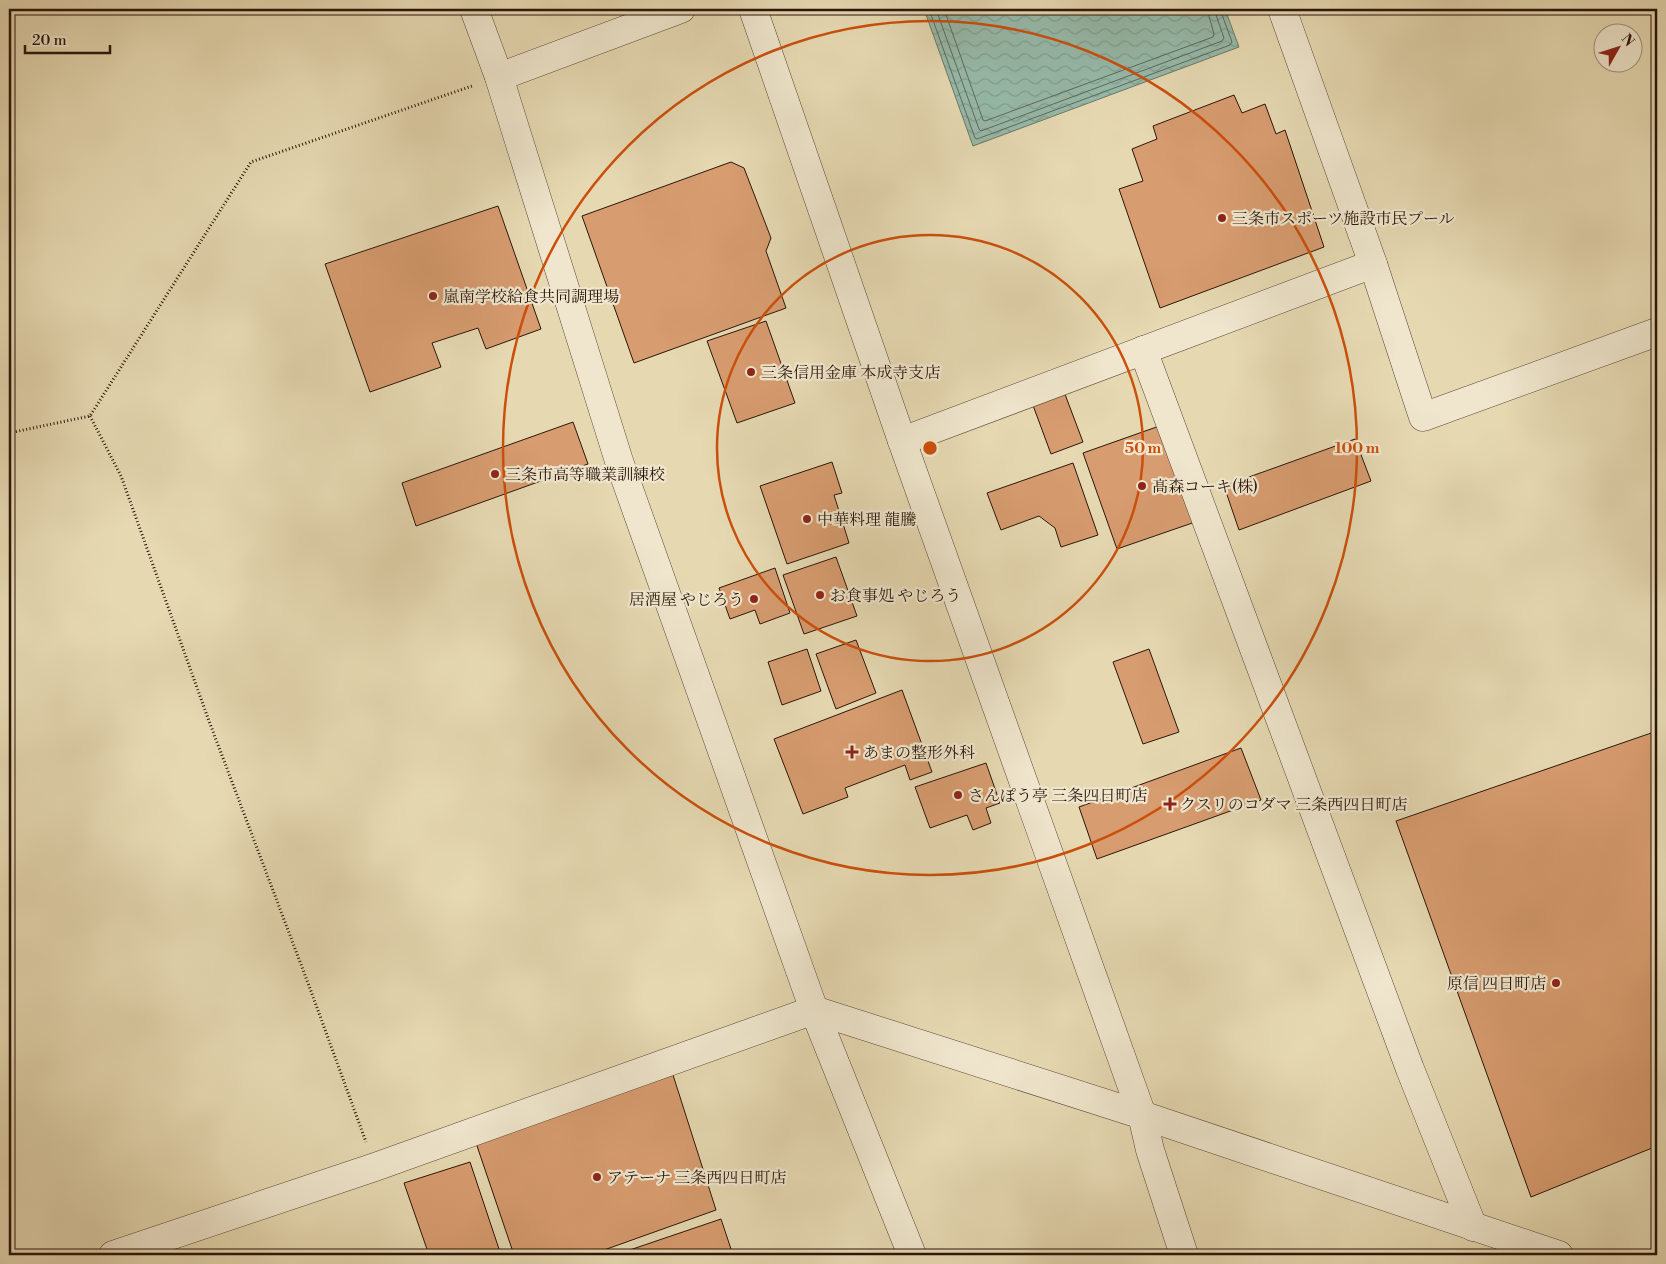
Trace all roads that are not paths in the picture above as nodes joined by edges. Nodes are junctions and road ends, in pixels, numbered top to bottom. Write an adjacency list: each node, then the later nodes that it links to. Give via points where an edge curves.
1 (474, 9): 5 (street)
2 (681, 9): 5 (street)
3 (753, 9): 9 (street)
4 (1282, 9): 6 (street)
5 (500, 77): 10 (street, via 619,461)
6 (1373, 264): 7 (street, via 1424,417); 8 (street)
7 (1657, 332)
8 (1144, 350): 9 (street); 12 (street, via 1407,1060)
9 (902, 441): 11 (street)
10 (814, 1010): 11 (street); 13 (street, via 375,1167); 14 (street)
11 (1142, 1115): 12 (street); 15 (street)
12 (1474, 1227): 16 (street)
13 (113, 1255)
14 (912, 1255)
15 (1184, 1255)
16 (1559, 1255)

